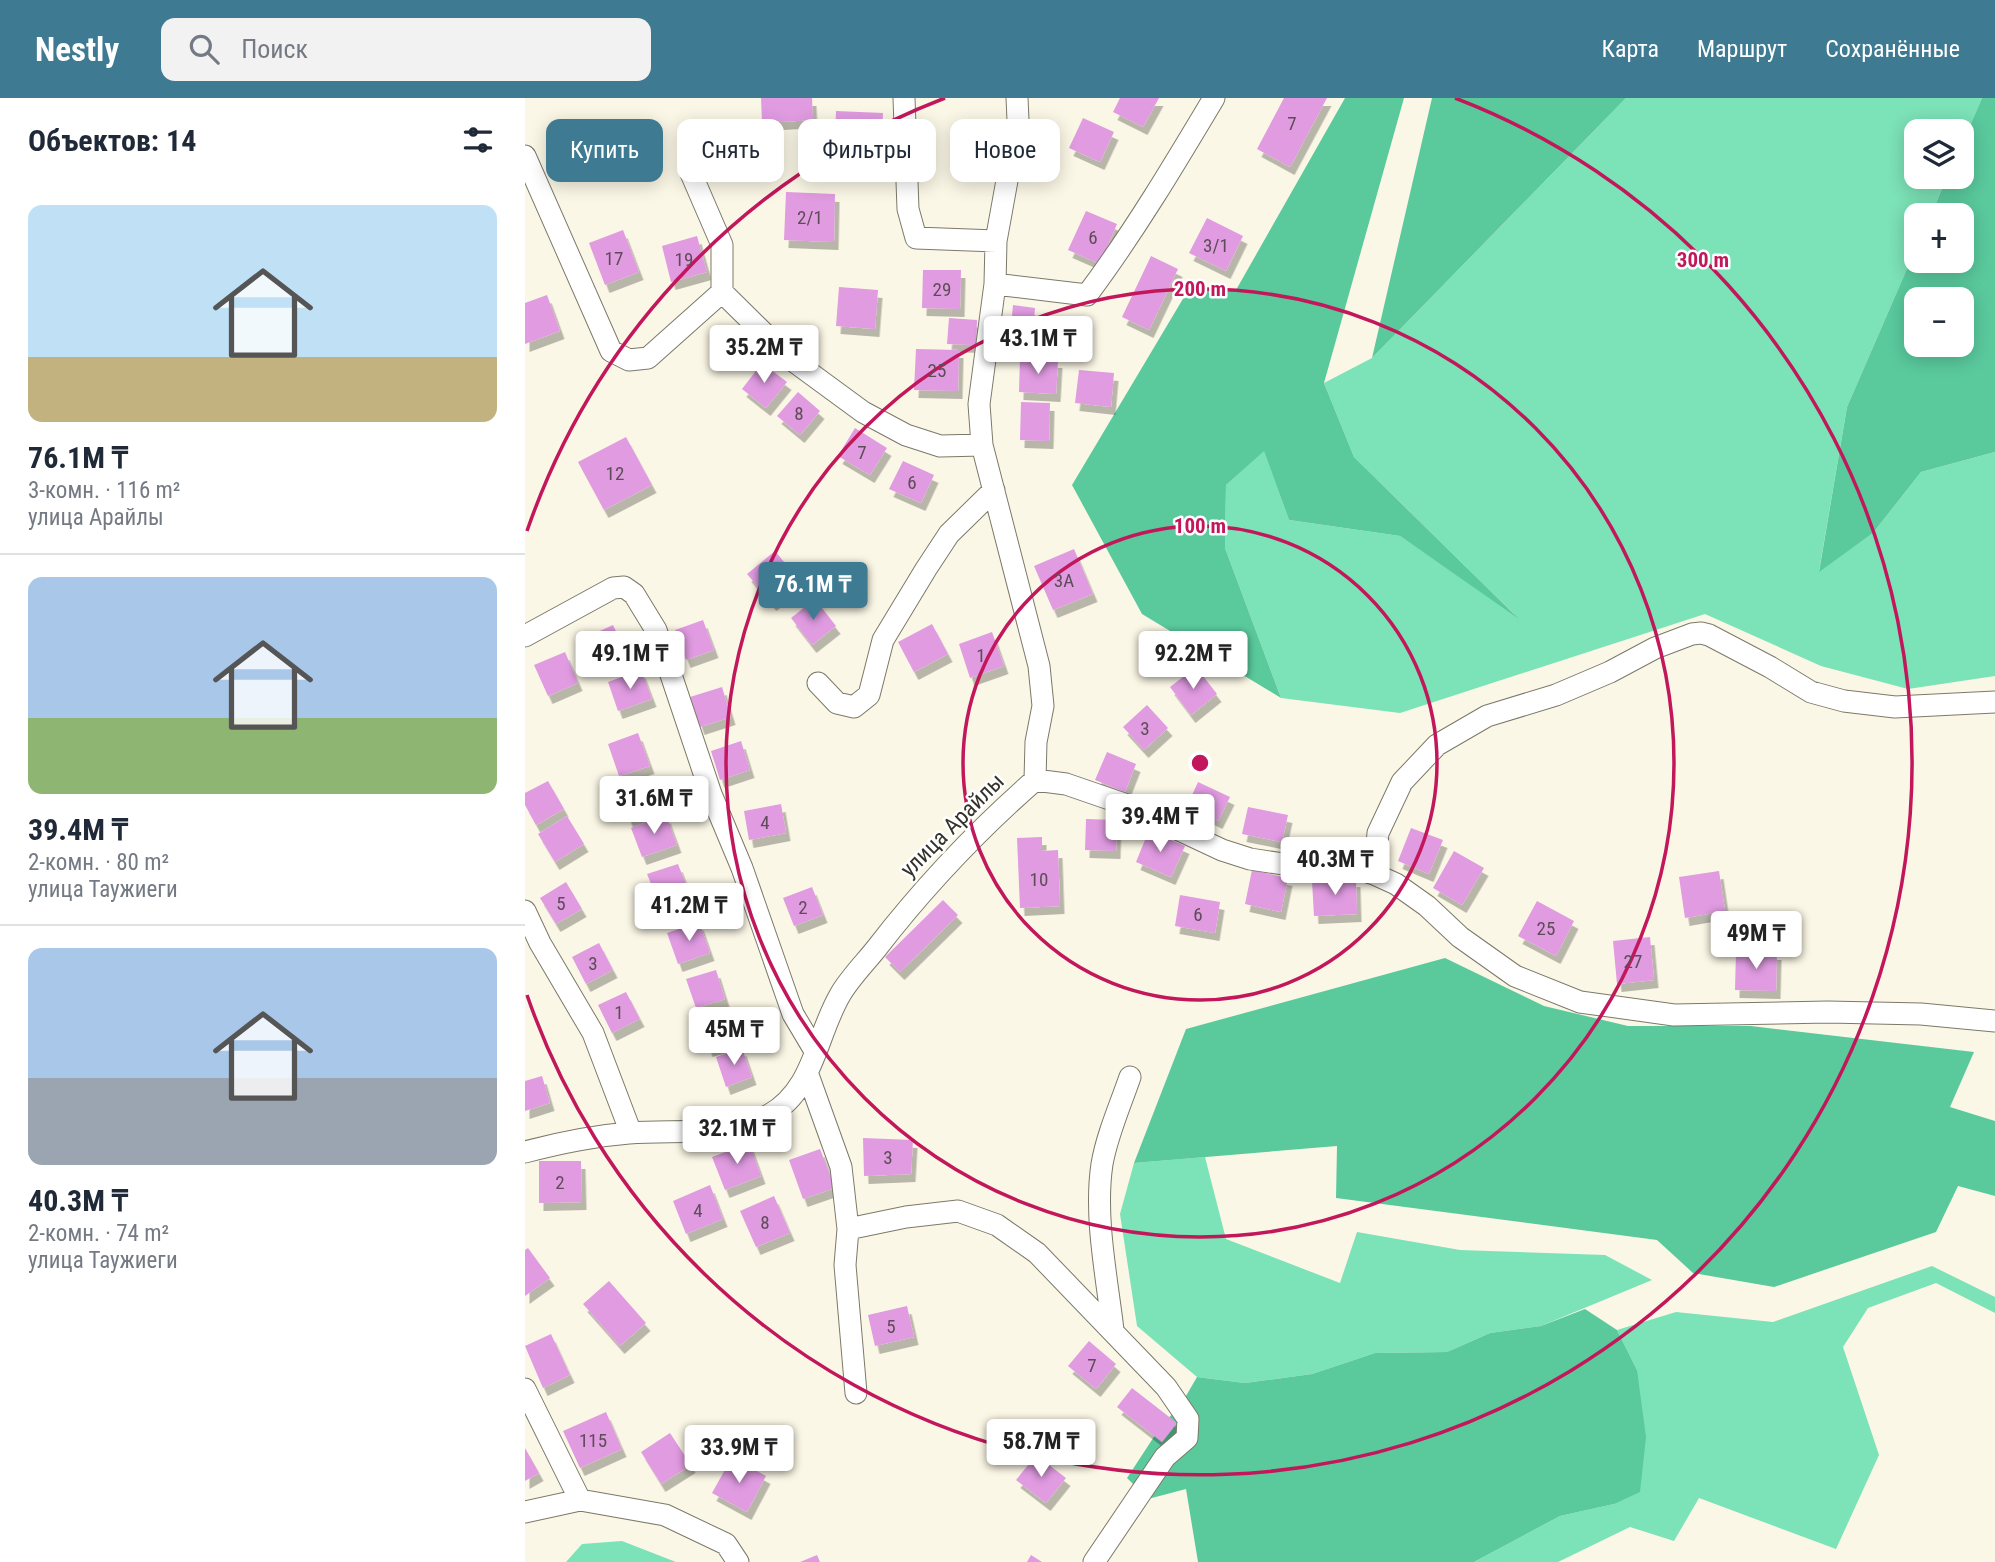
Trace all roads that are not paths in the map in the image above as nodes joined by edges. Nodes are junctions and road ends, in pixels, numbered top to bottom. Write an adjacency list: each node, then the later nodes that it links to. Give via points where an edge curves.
1 (904, 98): 6 (street, via 908,209 916,238)
2 (1017, 98): 6 (street, улица Арайлы, via 1018,120)
3 (1215, 98): 7 (street, via 1087,295)
4 (526, 161): 8 (street, via 611,351 629,360 648,358)
5 (696, 182): 8 (street, via 722,245)
6 (996, 241): 7 (street, улица Арайлы)
7 (995, 284): 9 (street, улица Арайлы, via 979,404)
8 (722, 292): 9 (street, via 788,356 863,412 906,435 940,446)
9 (982, 445): 10 (street, улица Арайлы)
10 (994, 490): 12 (street, via 949,534 911,592 883,640 869,695 854,706 837,703); 14 (street, улица Арайлы, via 1039,666 1043,706)
11 (525, 636): 18 (street, via 613,588 624,587 634,594 656,630 793,1014)
12 (818, 683)
13 (1995, 702): 15 (street, via 1895,707 1845,701 1811,692 1716,639 1692,634 1556,695 1487,716 1437,745 1402,782 1378,832)
14 (1035, 780): 15 (street, via 1066,784 1124,804 1250,859 1290,865 1338,863); 18 (street, улица Арайлы, via 912,902 840,994)
15 (1374, 874): 17 (street, via 1397,884 1514,976 1580,1002 1674,1015 1828,1012)
16 (525, 911): 21 (street, via 593,1033)
17 (1995, 1021)
18 (815, 1051): 19 (street, улица Арайлы)
19 (807, 1075): 21 (street, улица Арайлы, via 790,1101 747,1124); 23 (street, via 841,1167)
20 (1130, 1077): 24 (street, via 1102,1165 1100,1216)
21 (631, 1133): 22 (street, улица Арайлы, via 572,1140)
22 (525, 1152)
23 (848, 1229): 24 (street, via 958,1212 997,1225 1037,1253); 26 (street, via 845,1265)
24 (1113, 1330): 30 (street, via 1174,1398 1188,1419 1187,1438 1165,1457)
25 (525, 1389): 27 (street)
26 (856, 1393)
27 (580, 1500): 28 (street); 29 (street, via 665,1515 726,1544)
28 (525, 1512)
29 (738, 1562)
30 (1094, 1562)

